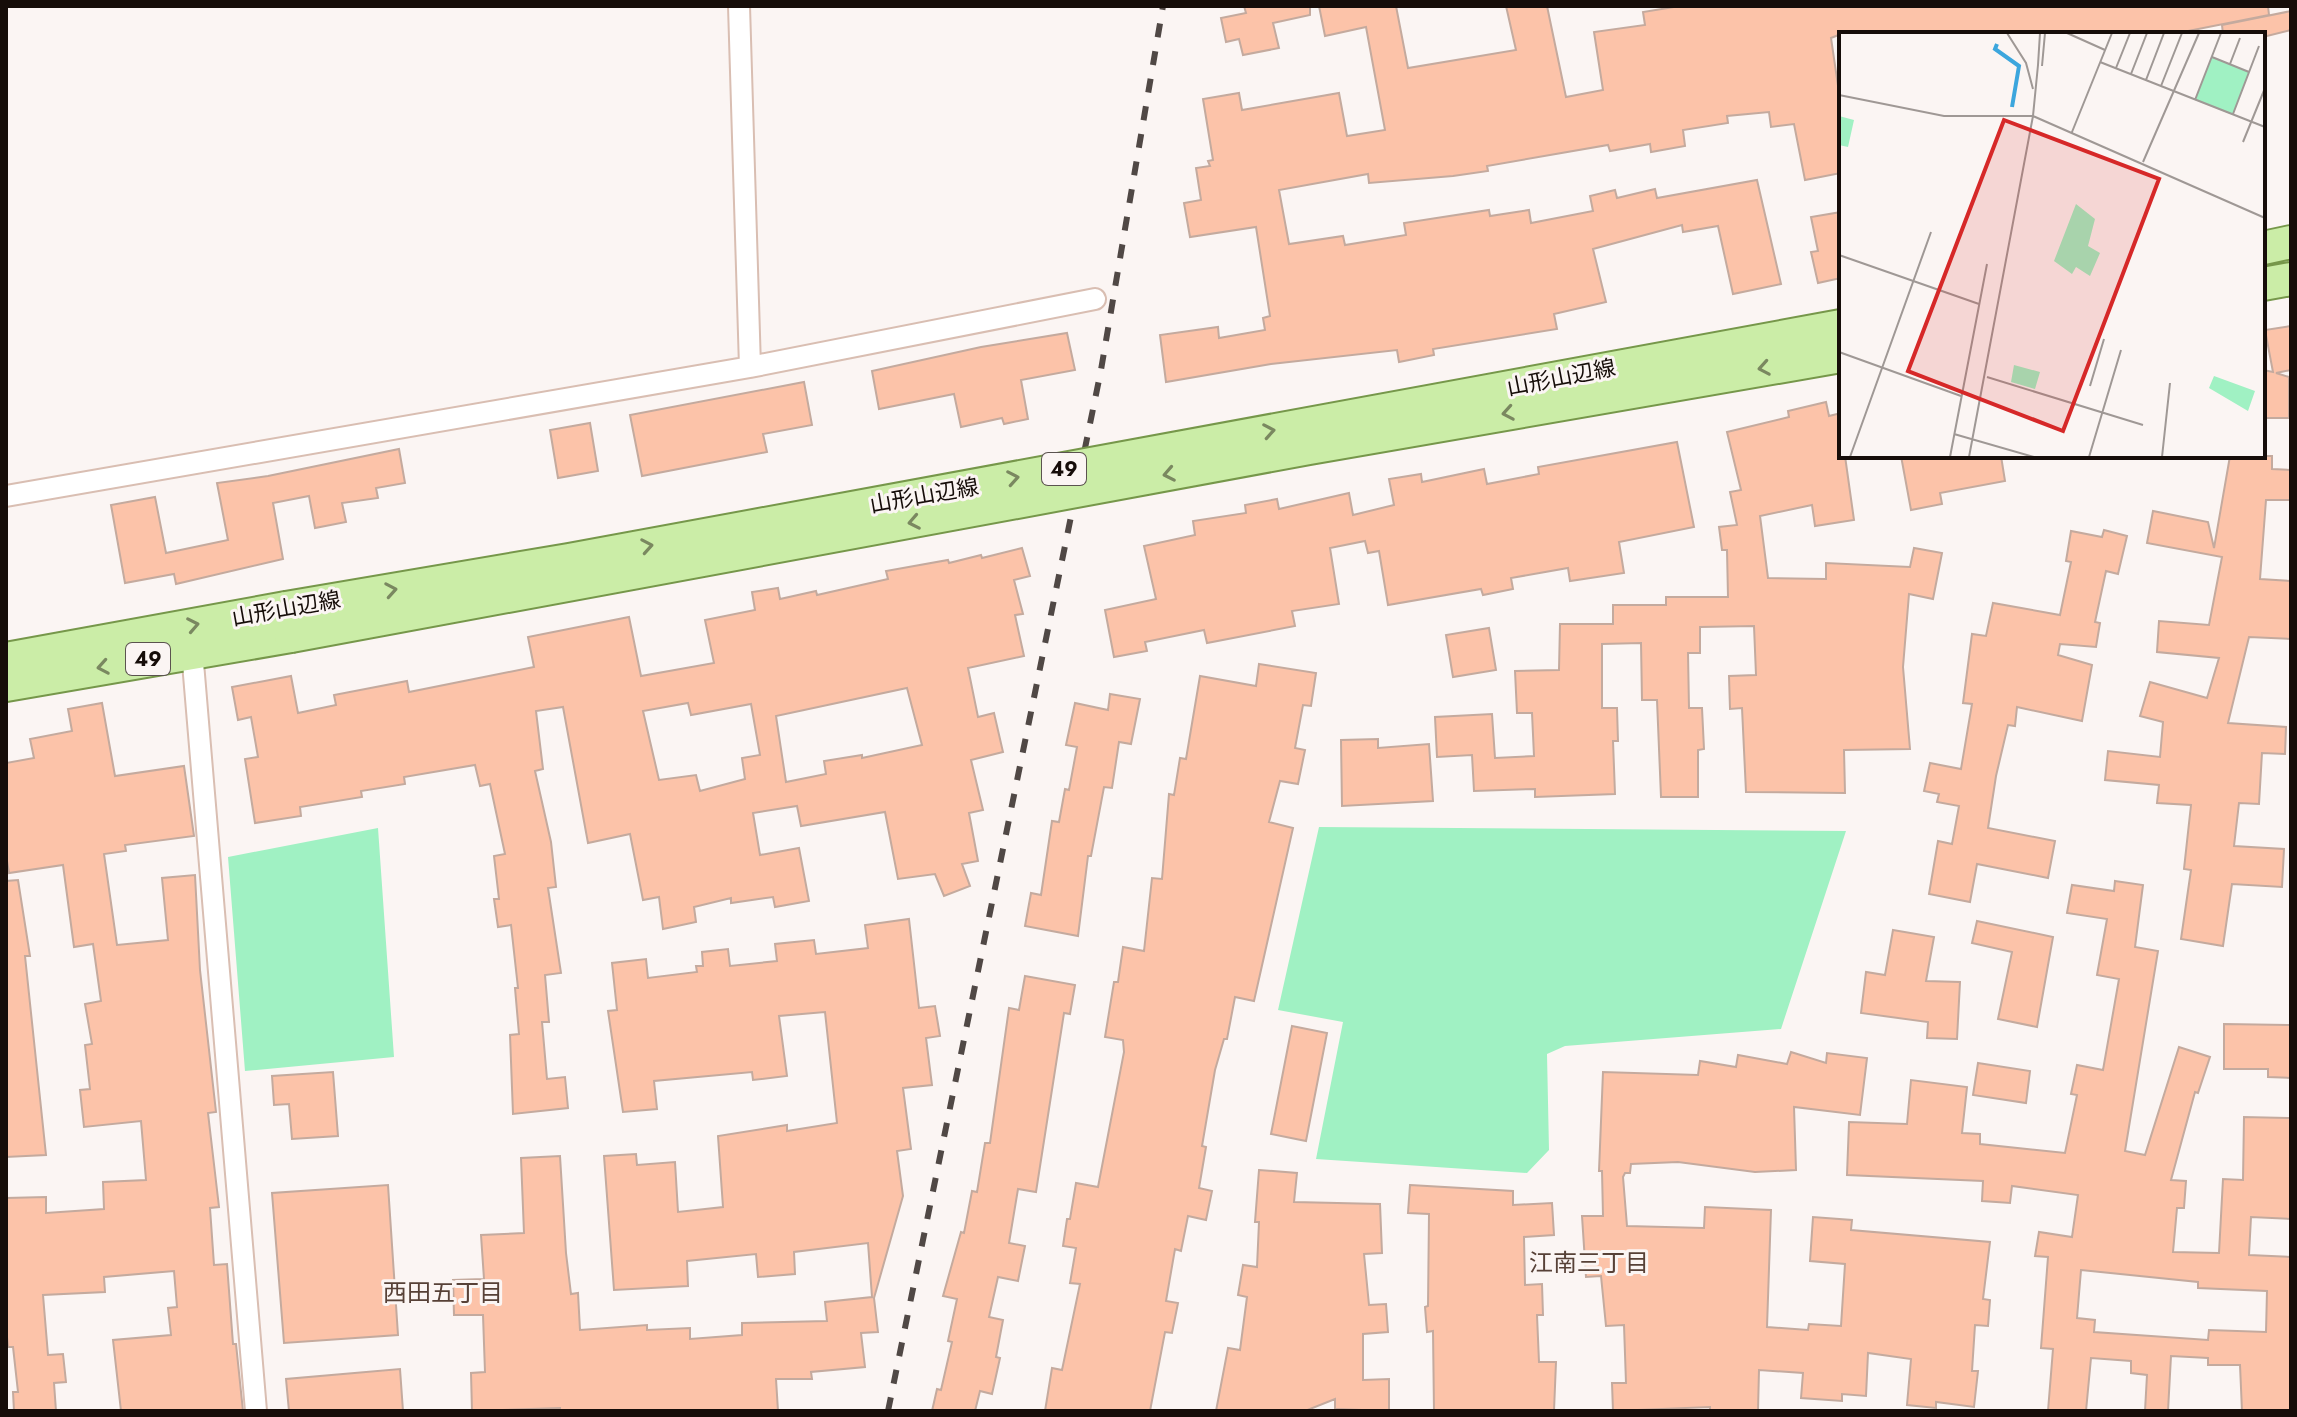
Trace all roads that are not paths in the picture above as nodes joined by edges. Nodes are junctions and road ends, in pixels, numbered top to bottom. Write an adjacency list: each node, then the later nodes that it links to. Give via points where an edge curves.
1 (739, 6): 9 (street)
2 (2291, 242): 3 (main road)
3 (2265, 248)
4 (2291, 279): 5 (main road)
5 (2265, 284)
6 (1095, 299): 9 (street)
7 (1839, 326): 11 (main road, 山形山辺線 / 49, one-way to 7, bridge, via 584,557)
8 (1839, 356): 11 (main road, 山形山辺線 / 49, one-way to 11, bridge)
9 (750, 367): 10 (street)
10 (6, 496)
11 (289, 622): 12 (main road, 山形山辺線 / 49); 13 (main road, 山形山辺線 / 49, one-way to 11)
12 (192, 651): 14 (main road, 山形山辺線 / 49, one-way to 14); 15 (street)
13 (6, 659)
14 (6, 685)
15 (256, 1411)

